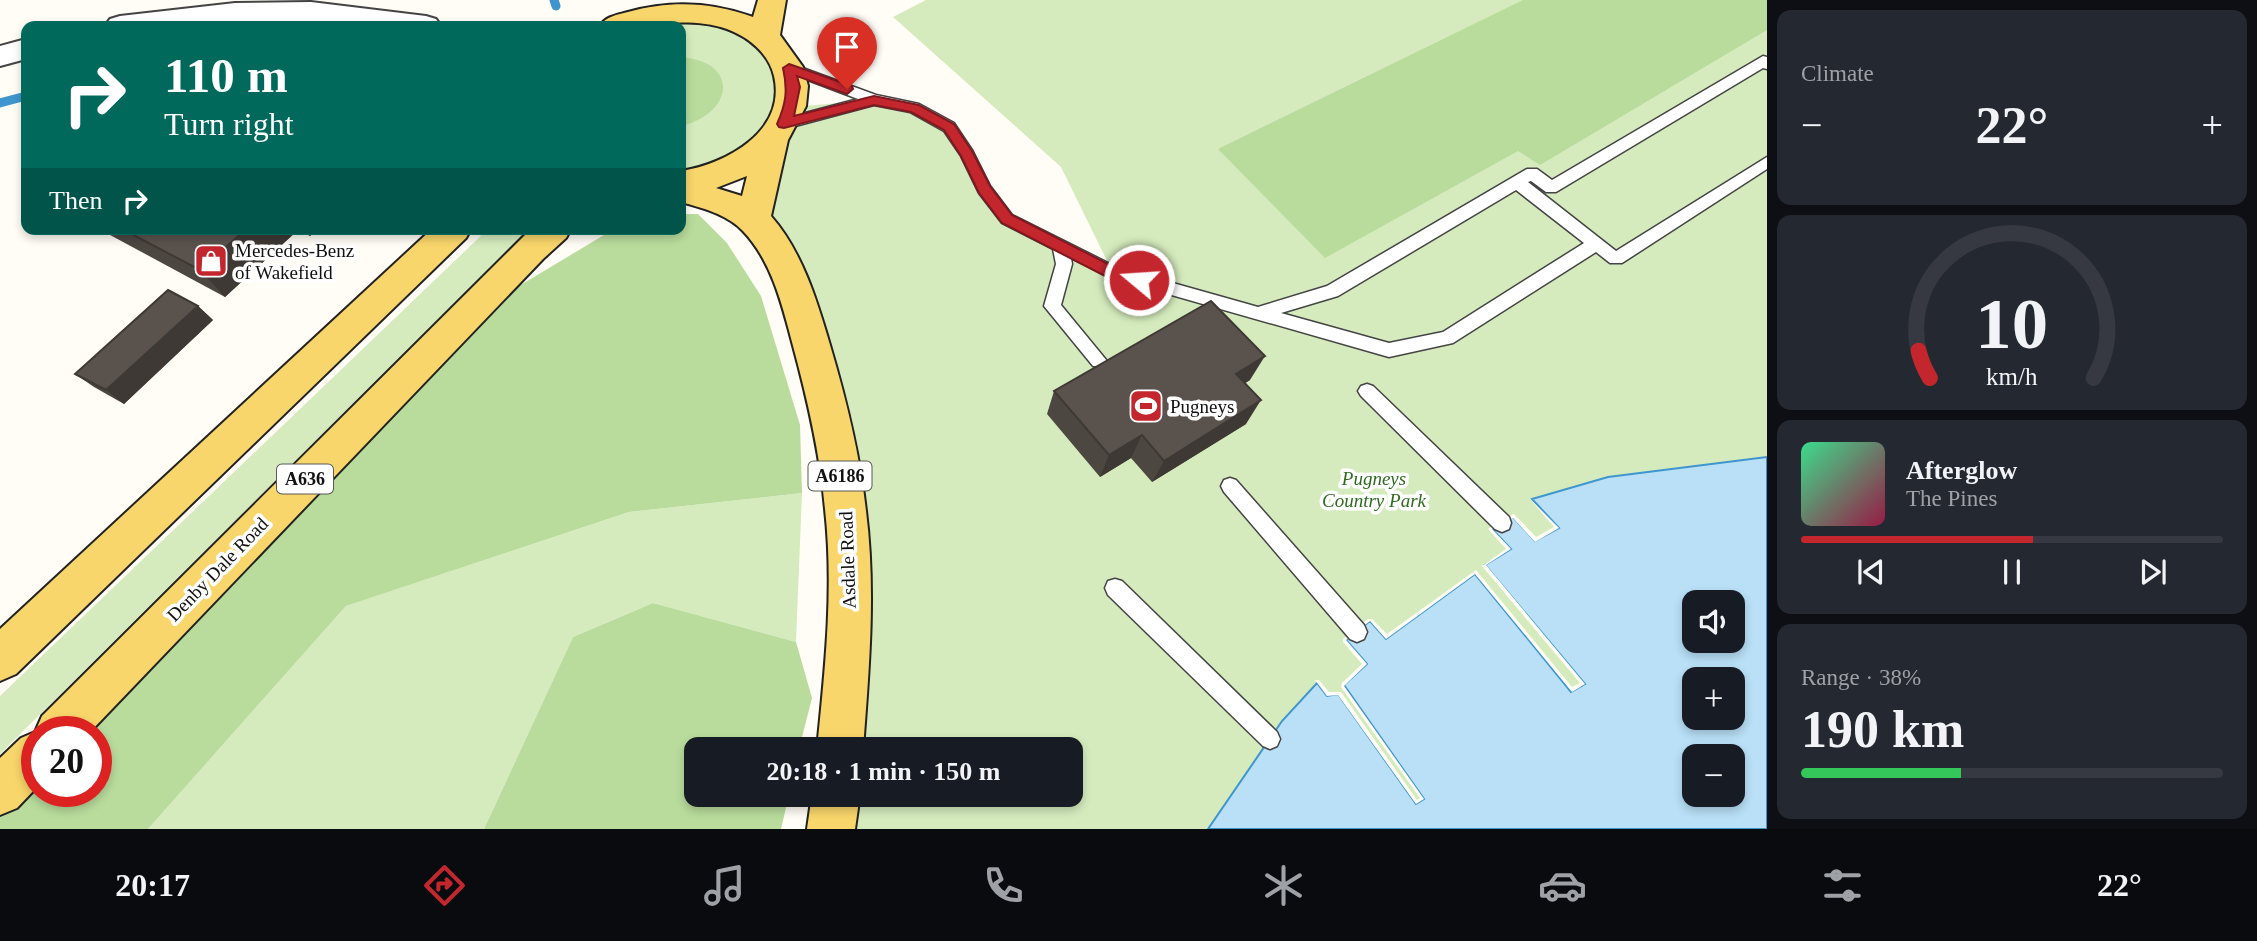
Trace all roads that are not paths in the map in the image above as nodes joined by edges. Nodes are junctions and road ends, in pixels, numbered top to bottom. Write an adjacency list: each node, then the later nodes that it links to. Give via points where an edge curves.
1 (772, 0): 7 (main road)
2 (280, 5): 4 (street); 5 (street)
3 (664, 8): 6 (main road); 7 (main road, via 717,16)
4 (149, 21)
5 (401, 21)
6 (629, 21)
7 (765, 37): 11 (main road)
8 (21, 50): 9 (street)
9 (0, 56)
10 (1767, 64): 16 (lane, via 1763,61 1551,188 1532,173)
11 (789, 68): 12 (lane); 13 (main road, via 794,87 791,107)
12 (874, 100): 13 (lane); 22 (lane, via 914,108 949,127 1007,219)
13 (778, 132): 15 (main road, via 737,167); 18 (main road)
14 (1767, 162): 21 (lane, via 1616,259)
15 (686, 182)
16 (1517, 182): 21 (lane); 23 (lane, via 1332,291)
17 (686, 192): 18 (main road)
18 (754, 219): 32 (main road, Asdale Road / A6186, via 798,297 831,426 846,511 850,640)
19 (448, 235): 30 (main road)
20 (547, 235): 31 (main road, Denby Dale Road / A636)
21 (1596, 244): 23 (lane, via 1447,338 1389,350)
22 (1060, 245): 23 (lane, via 1112,272); 24 (lane, via 1064,264 1052,306)
23 (1259, 313)
24 (1099, 361)
25 (1367, 390): 27 (lane)
26 (1230, 486): 29 (lane)
27 (1502, 523)
28 (1115, 588): 33 (lane)
29 (1357, 632)
30 (0, 659)
31 (74, 716)
32 (841, 737)
33 (1270, 739)
34 (21, 770): 35 (main road)
35 (0, 791)
36 (834, 807): 37 (main road)
37 (831, 829)

